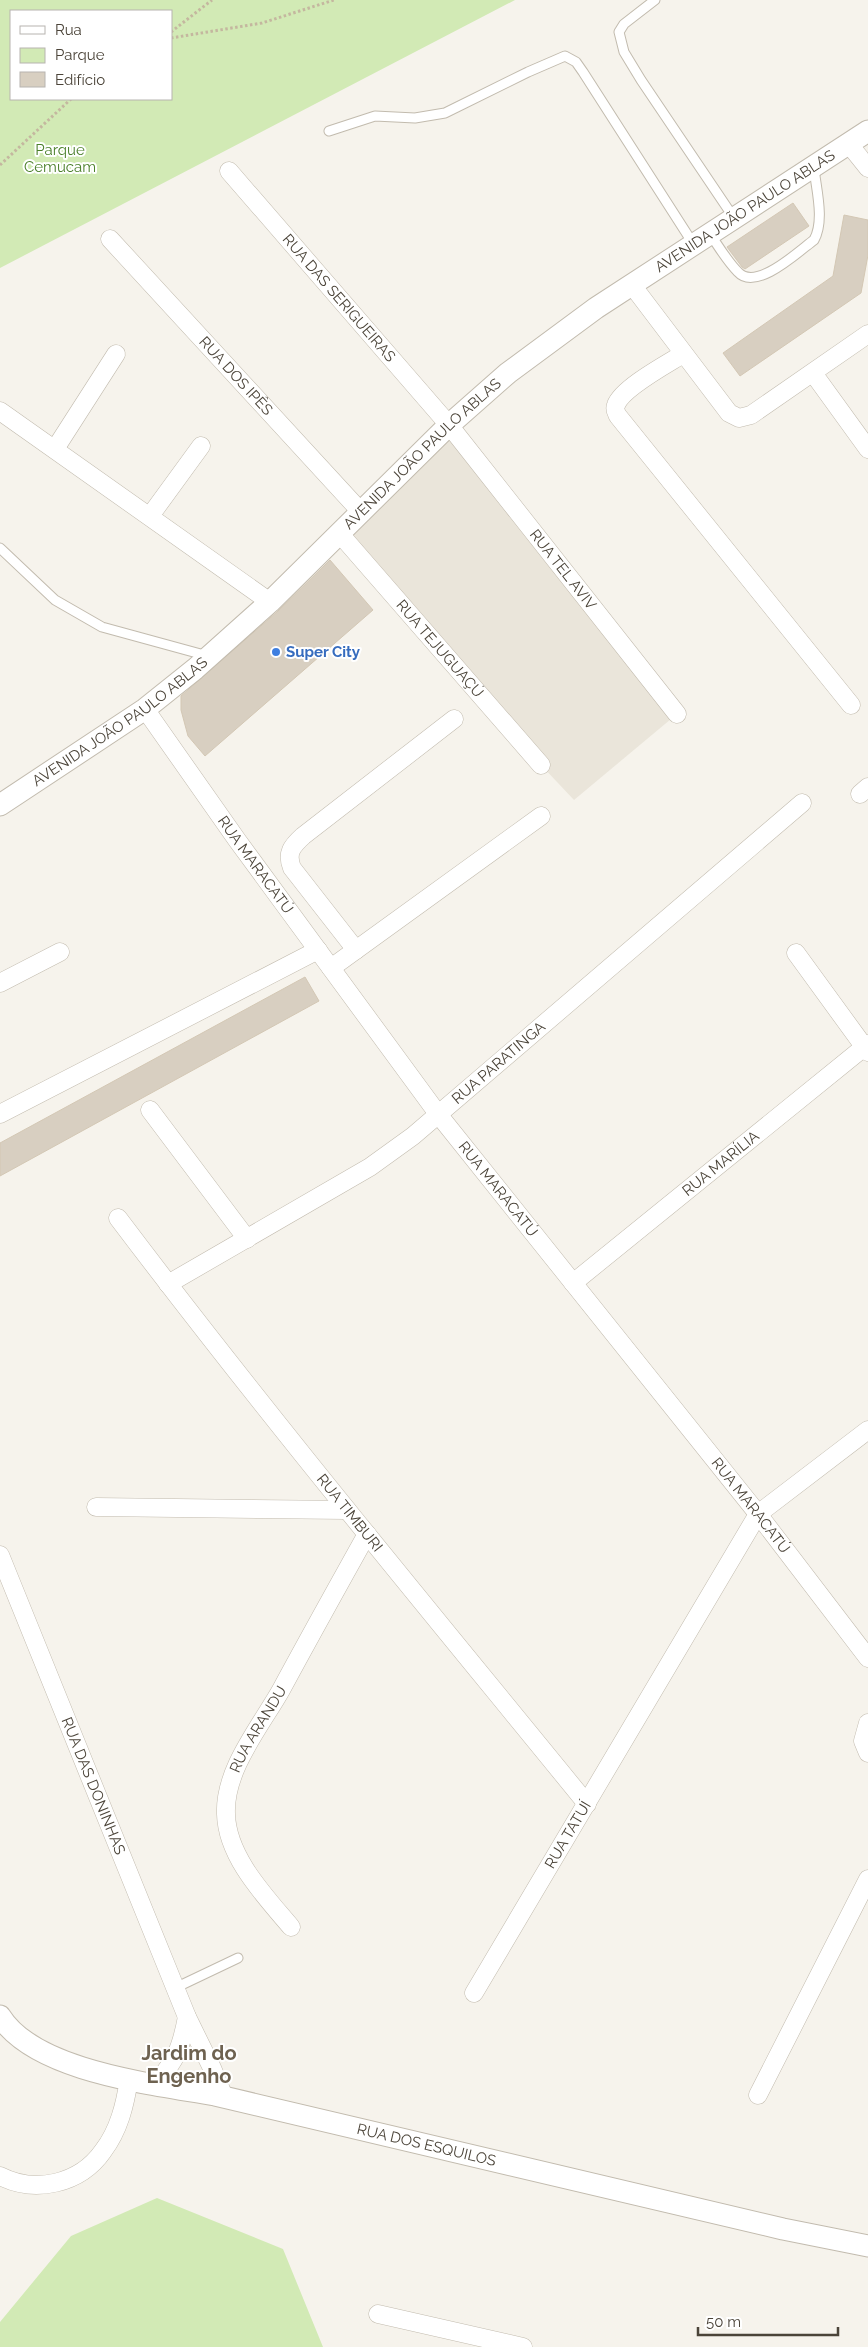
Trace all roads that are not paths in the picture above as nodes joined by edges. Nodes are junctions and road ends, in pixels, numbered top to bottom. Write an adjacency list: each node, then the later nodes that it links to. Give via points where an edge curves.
1 (655, 0): 8 (lane, via 624,24 619,32 620,41 641,80)
2 (328, 131): 10 (lane, via 375,116 415,118 445,113 564,56 576,62)
3 (868, 131): 4 (street, AVENIDA JOÃO PAULO ABLAS)
4 (848, 143): 5 (street, AVENIDA JOÃO PAULO ABLAS); 6 (street)
5 (814, 166): 8 (street, AVENIDA JOÃO PAULO ABLAS); 10 (lane, via 818,233 814,240 773,271 748,278 739,274)
6 (868, 168)
7 (229, 171): 17 (street, RUA DAS SERIGUEIRAS)
8 (734, 218): 10 (street, AVENIDA JOÃO PAULO ABLAS)
9 (110, 240): 21 (street, RUA DOS IPÊS)
10 (702, 240): 11 (street, AVENIDA JOÃO PAULO ABLAS)
11 (632, 285): 14 (street); 17 (street, AVENIDA JOÃO PAULO ABLAS, via 508,373)
12 (868, 334): 15 (street)
13 (116, 354): 20 (street)
14 (684, 354): 15 (street, via 729,414 739,418 751,416); 27 (street, via 626,392 615,410)
15 (812, 373): 19 (street)
16 (0, 411): 20 (street)
17 (449, 425): 21 (street, AVENIDA JOÃO PAULO ABLAS); 29 (street, RUA TEL AVIV)
18 (201, 446): 22 (street)
19 (868, 449)
20 (55, 450): 22 (street)
21 (362, 513): 23 (street, AVENIDA JOÃO PAULO ABLAS)
22 (150, 516): 25 (street)
23 (340, 534): 25 (street, AVENIDA JOÃO PAULO ABLAS); 31 (street, RUA TEJUGUAÇÚ)
24 (0, 548): 26 (lane, via 55,600 102,627)
25 (270, 602): 26 (street, AVENIDA JOÃO PAULO ABLAS)
26 (208, 656): 28 (street, AVENIDA JOÃO PAULO ABLAS)
27 (851, 705)
28 (145, 708): 33 (street, AVENIDA JOÃO PAULO ABLAS); 35 (street, RUA MARACATÚ)
29 (677, 714)
30 (454, 719): 36 (street, via 303,836 290,850 288,858 292,868)
31 (541, 765)
32 (802, 803): 44 (street, RUA PARATINGA)
33 (0, 805)
34 (541, 816): 36 (street)
35 (318, 950): 39 (street, RUA MARACATÚ); 43 (street)
36 (356, 950): 39 (street)
37 (60, 952): 40 (street)
38 (796, 953): 41 (street)
39 (331, 968): 44 (street, RUA MARACATÚ)
40 (0, 983)
41 (867, 1048): 47 (street, RUA MARÍLIA)
42 (150, 1110): 46 (street)
43 (0, 1114)
44 (438, 1114): 46 (street, RUA PARATINGA, via 370,1167); 47 (street, RUA MARACATÚ)
45 (118, 1218): 48 (street, RUA TIMBURI)
46 (247, 1239): 48 (street, RUA PARATINGA)
47 (573, 1283): 52 (street, RUA MARACATÚ)
48 (168, 1284): 51 (street, RUA TIMBURI)
49 (868, 1430): 52 (street)
50 (96, 1506): 51 (street)
51 (347, 1510): 53 (street, RUA TIMBURI)
52 (758, 1514): 55 (street, RUA MARACATÚ); 58 (street, RUA TATUÍ)
53 (367, 1534): 58 (street, RUA TIMBURI); 60 (street, RUA ARANDU, via 276,1699 248,1743 230,1785 226,1814 231,1839 248,1875)
54 (0, 1555): 62 (street, RUA DAS DONINHAS)
55 (868, 1658)
56 (868, 1723): 57 (street, via 863,1741)
57 (868, 1753)
58 (587, 1804): 63 (street, RUA TATUÍ)
59 (868, 1879): 68 (street)
60 (291, 1927)
61 (238, 1958): 62 (lane)
62 (175, 1988): 65 (street, RUA DAS DONINHAS)
63 (474, 1993)
64 (0, 2016): 66 (street, RUA DOS ESQUILOS, via 21,2038 43,2052 74,2066)
65 (187, 2017): 67 (street, via 181,2047); 69 (street, RUA DAS DONINHAS)
66 (129, 2079): 67 (street, RUA DOS ESQUILOS); 70 (street, via 115,2131 90,2166 58,2183 42,2186 21,2184)
67 (156, 2084): 69 (street, RUA DOS ESQUILOS)
68 (758, 2095)
69 (224, 2098): 71 (street, RUA DOS ESQUILOS, via 764,2225)
70 (0, 2176)
71 (868, 2246)
72 (378, 2314): 73 (street)
73 (523, 2347)

